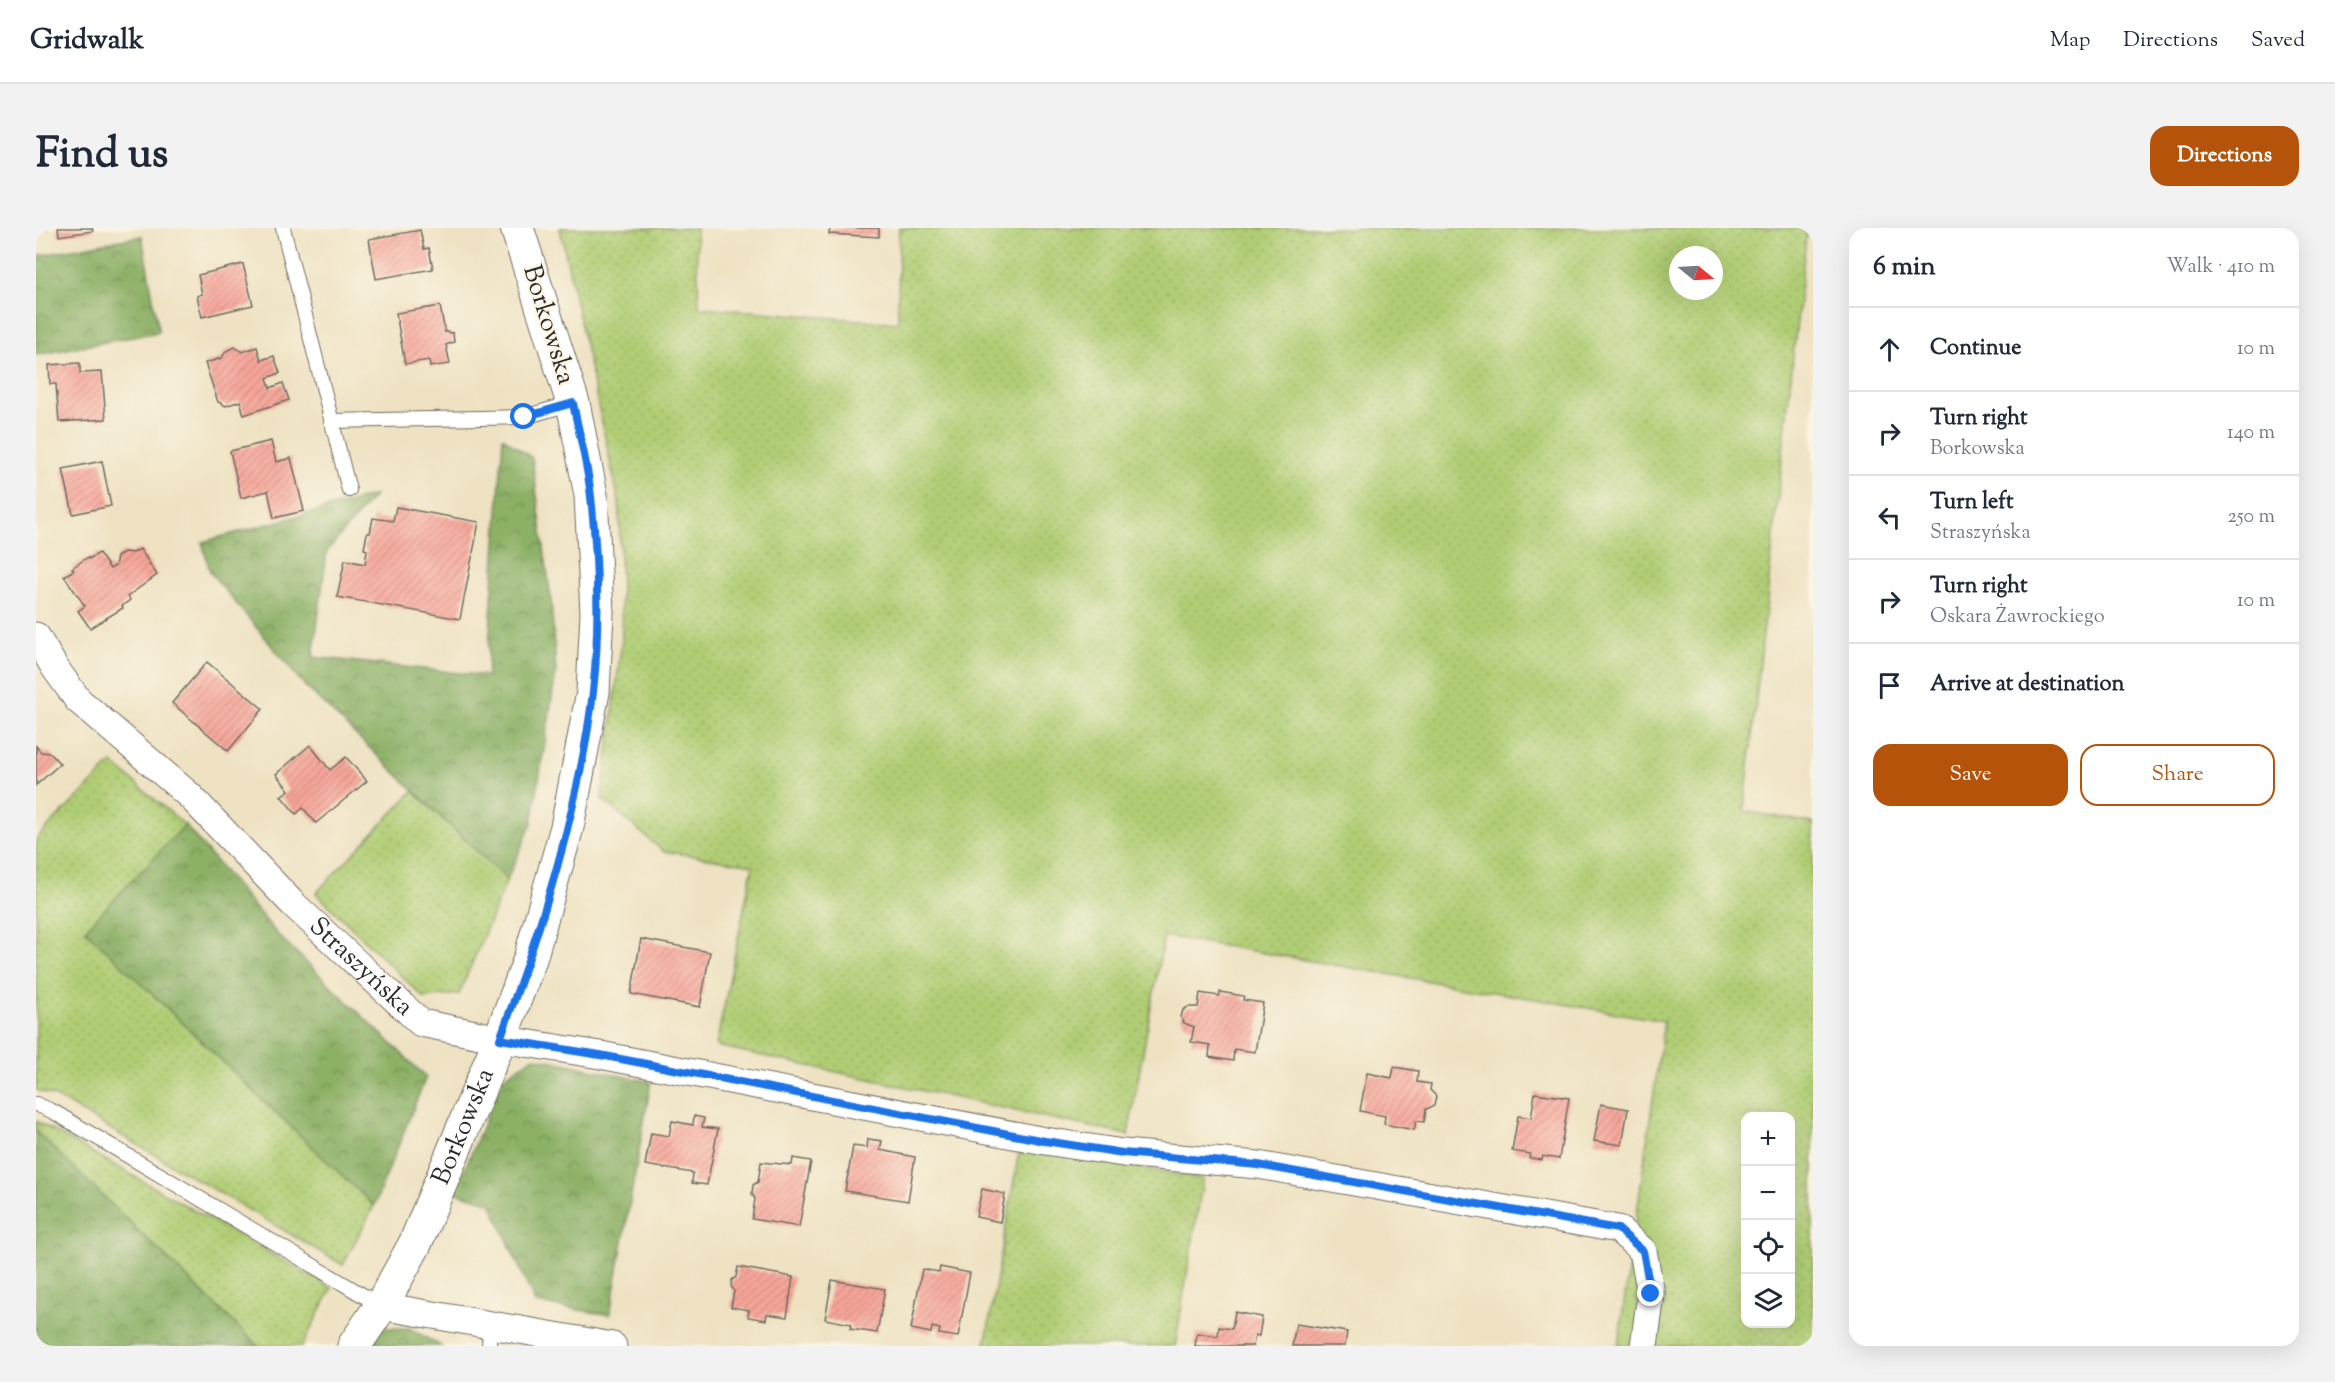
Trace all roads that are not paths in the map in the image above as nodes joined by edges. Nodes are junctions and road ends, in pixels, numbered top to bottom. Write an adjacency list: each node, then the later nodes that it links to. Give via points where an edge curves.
1 (283, 228): 4 (lane)
2 (517, 228): 3 (street, Borkowska)
3 (573, 403): 4 (lane, via 524,417); 7 (street, Borkowska, via 591,495 597,613 593,692 567,827 530,959)
4 (331, 421): 5 (lane)
5 (349, 490)
6 (36, 636): 7 (street, Straszyńska, via 78,700 190,796 293,904 421,1023)
7 (500, 1039): 9 (street, Borkowska, via 415,1244); 13 (street, Straszyńska, via 1045,1141 1123,1153 1258,1165 1618,1229 1643,1251 1651,1294)
8 (36, 1104): 9 (lane)
9 (381, 1306): 10 (street); 11 (street, Borkowska)
10 (490, 1336): 12 (street)
11 (354, 1346)
12 (613, 1346)
13 (1644, 1346)

